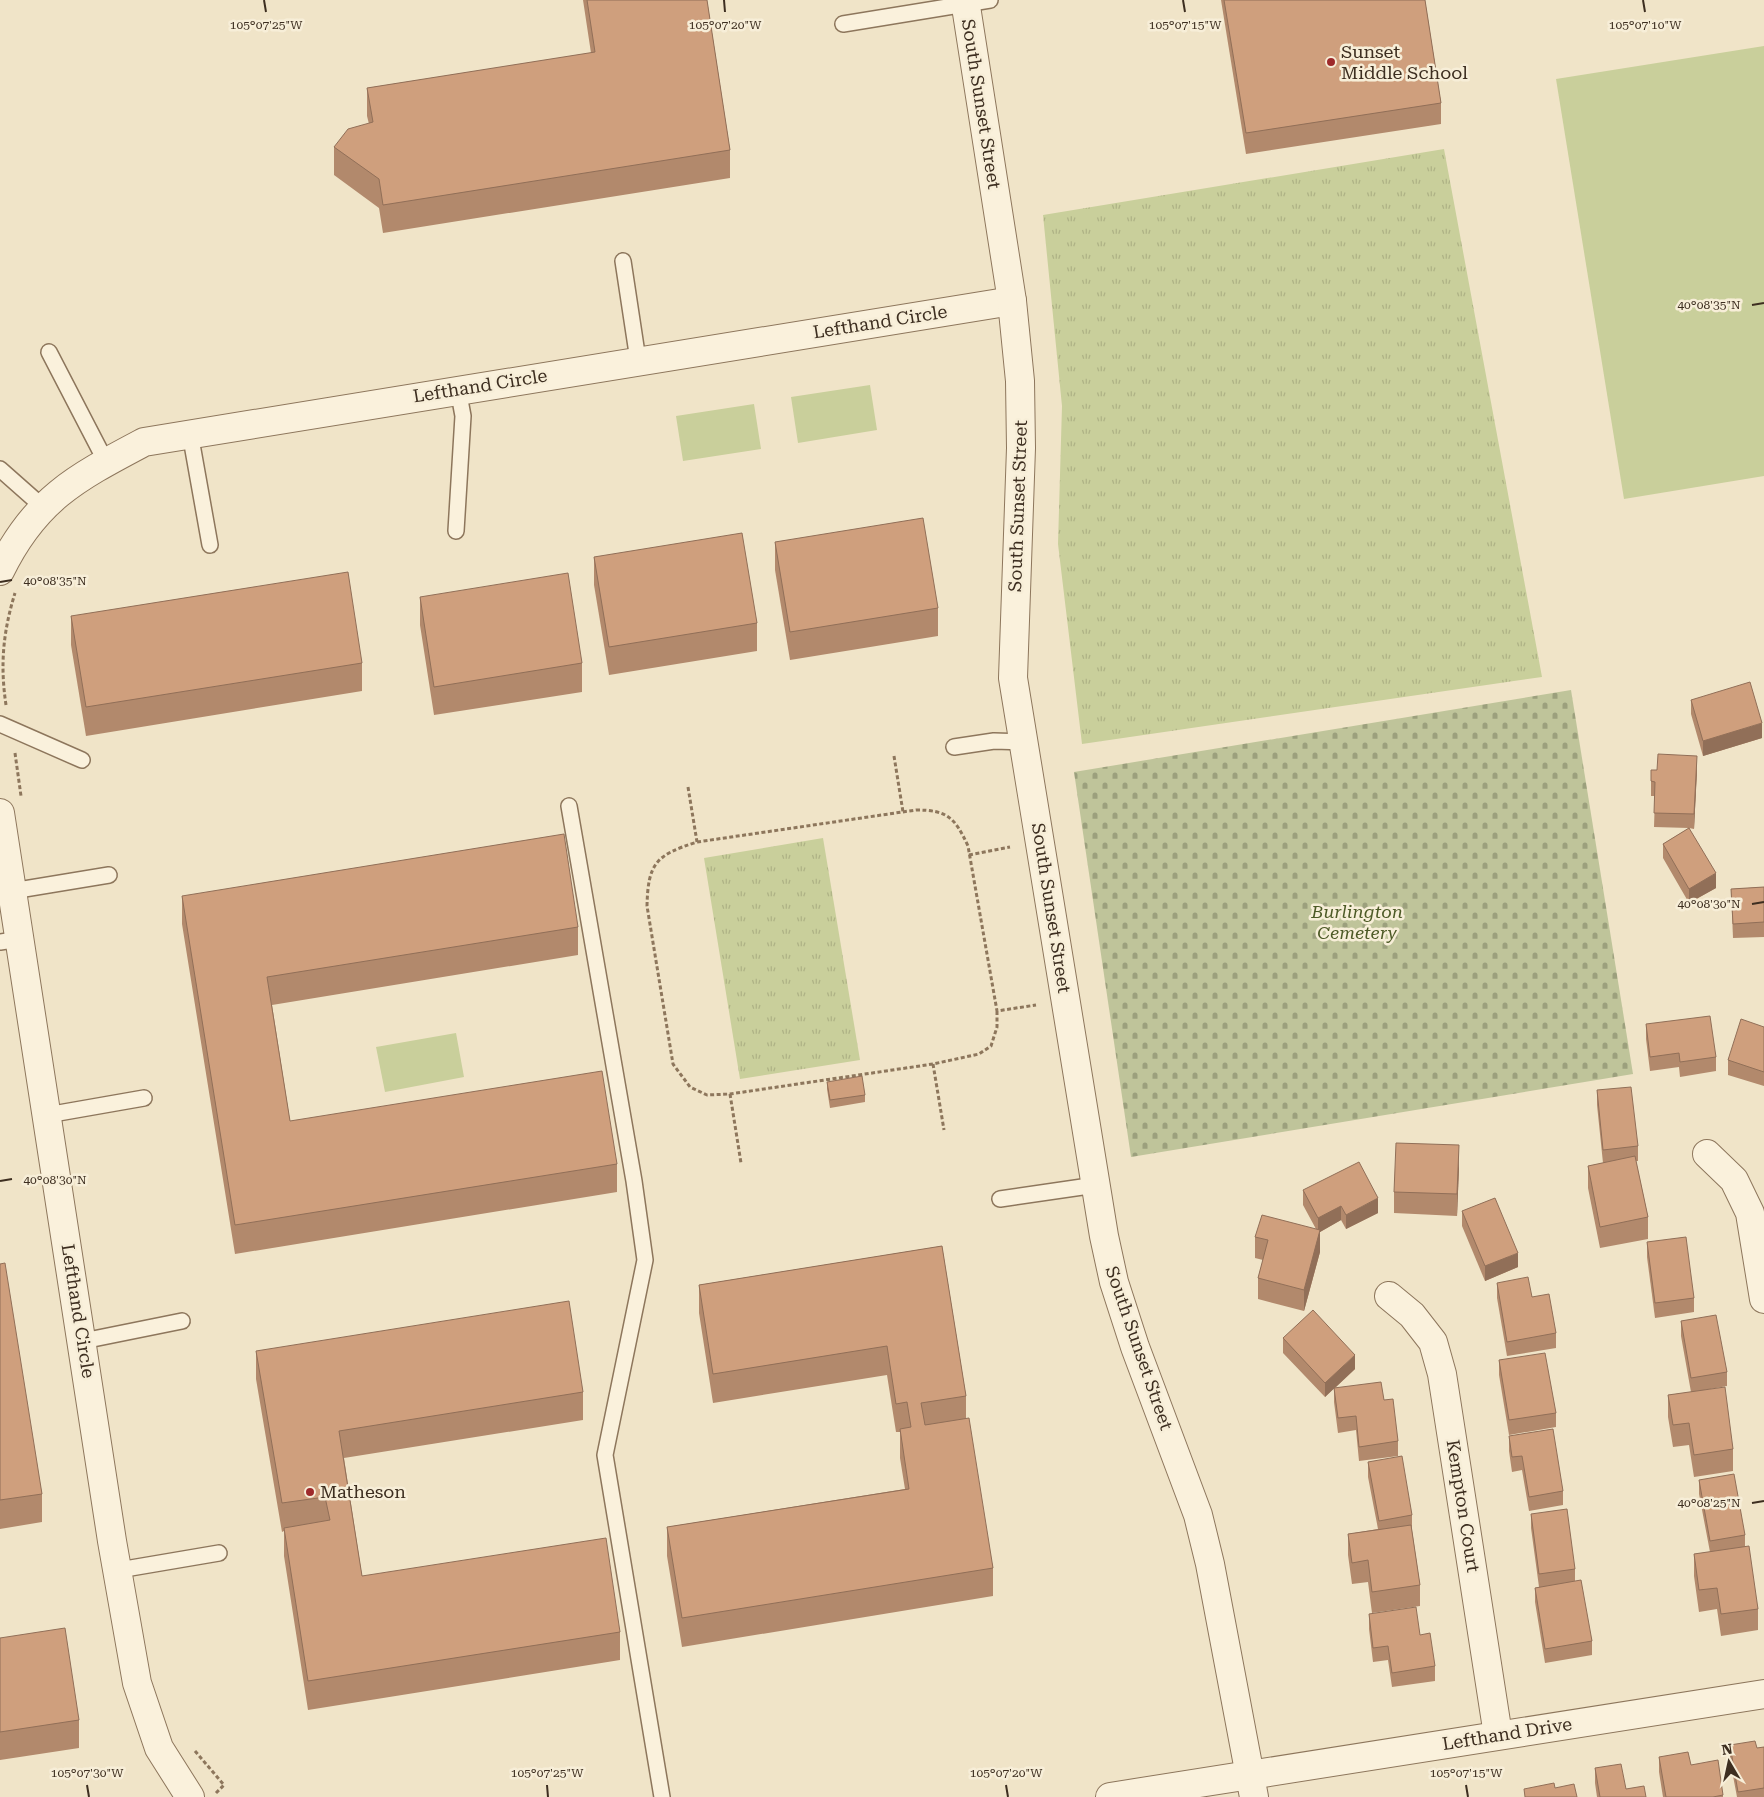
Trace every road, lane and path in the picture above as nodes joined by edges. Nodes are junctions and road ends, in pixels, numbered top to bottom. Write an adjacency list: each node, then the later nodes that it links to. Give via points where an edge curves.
1 (973, 1): 2 (lane); 4 (street, South Sunset Street)
2 (843, 24)
3 (623, 261): 6 (lane)
4 (1012, 301): 6 (street, Lefthand Circle); 16 (street, South Sunset Street, via 1020,381 1021,448 1013,678)
5 (49, 352): 9 (lane)
6 (638, 360): 7 (street, Lefthand Circle)
7 (458, 389): 8 (street, Lefthand Circle); 12 (lane, via 463,416)
8 (190, 432): 9 (street, Lefthand Circle, via 144,442); 13 (lane)
9 (106, 462): 11 (street, Lefthand Circle, via 70,483)
10 (0, 469): 11 (lane)
11 (43, 507): 14 (street, Lefthand Circle, via 13,545)
12 (456, 531)
13 (210, 545)
14 (9, 578): 15 (path, via 1,674)
15 (5, 726): 19 (lane); 22 (path)
16 (1023, 742): 17 (lane, via 994,741); 39 (street, South Sunset Street)
17 (954, 747)
18 (894, 756): 23 (path)
19 (82, 760)
20 (688, 786): 24 (path)
21 (569, 806): 52 (lane, via 645,1260 604,1455)
22 (11, 809): 28 (street, Lefthand Circle)
23 (903, 812): 24 (path); 26 (path, via 934,810 950,817 958,825)
24 (697, 842): 33 (path, via 671,850 653,867 648,882 647,906 673,1064 690,1087 707,1095)
25 (1010, 847): 26 (path)
26 (970, 854): 31 (path)
27 (109, 875): 28 (lane)
28 (9, 899): 29 (street, Lefthand Circle)
29 (10, 940): 35 (street, Lefthand Circle)
30 (1036, 1005): 31 (path)
31 (997, 1012): 32 (path, via 997,1027 991,1046 979,1054)
32 (933, 1064): 33 (path); 36 (path)
33 (730, 1094): 38 (path)
34 (144, 1098): 35 (lane)
35 (47, 1115): 44 (street, Lefthand Circle)
36 (944, 1130)
37 (1707, 1154): 42 (street, via 1734,1180 1750,1213)
38 (741, 1163)
39 (1096, 1186): 40 (lane); 50 (street, South Sunset Street, via 1114,1282 1198,1515)
40 (1000, 1199)
41 (1389, 1296): 48 (street, Kempton Court, via 1412,1315 1432,1342 1442,1374)
42 (1764, 1299)
43 (182, 1321): 44 (lane)
44 (83, 1341): 46 (street, Lefthand Circle)
45 (219, 1553): 46 (lane)
46 (119, 1570): 51 (street, Lefthand Circle, via 137,1683 159,1748)
47 (1764, 1694): 48 (street, Lefthand Drive)
48 (1498, 1735): 50 (street, Lefthand Drive)
49 (194, 1750): 51 (path, via 224,1785)
50 (1252, 1786): 53 (street)
51 (192, 1795)
52 (662, 1797)
53 (1110, 1797)

